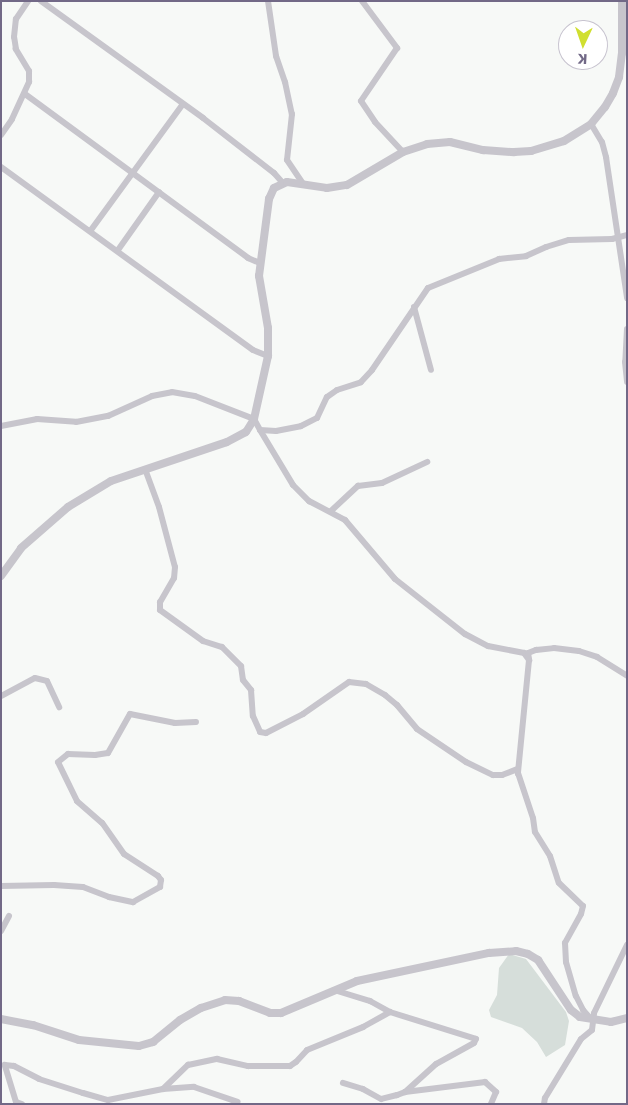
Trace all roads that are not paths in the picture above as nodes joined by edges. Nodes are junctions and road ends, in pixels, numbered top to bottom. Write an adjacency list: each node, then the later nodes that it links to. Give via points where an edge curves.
1 (28, 1): 6 (street, via 19,12 14,30 16,49 29,71)
2 (41, 1): 7 (street)
3 (268, 1): 14 (street, via 276,56 292,114 287,160)
4 (362, 1): 10 (street, via 397,48 361,101 375,122)
5 (622, 1): 8 (street, via 624,29 619,77 605,107)
6 (25, 94): 9 (street); 12 (street)
7 (183, 104): 12 (street); 13 (street)
8 (591, 124): 10 (street, via 564,141 531,151 499,152 439,142); 18 (street, via 605,152)
9 (1, 135)
10 (403, 152): 14 (street, via 347,185 327,188)
11 (1, 167): 16 (street)
12 (133, 173): 15 (street); 16 (street)
13 (283, 183): 14 (street); 20 (street, via 274,188 269,199)
14 (303, 184)
15 (159, 192): 19 (street); 20 (street, via 248,258)
16 (92, 230): 19 (street)
17 (627, 235): 18 (street)
18 (618, 237): 21 (street); 22 (street, via 569,240 526,256 498,259 428,288)
19 (118, 250): 24 (street, via 253,350)
20 (260, 263): 24 (street, via 261,296 269,337)
21 (627, 298)
22 (414, 307): 25 (street); 29 (street, via 372,370 361,382 327,397 317,418 301,426 276,431)
23 (627, 329): 26 (street)
24 (268, 356): 27 (street)
25 (431, 370)
26 (627, 382)
27 (254, 419): 28 (street, via 195,396 172,392 152,396 124,411 100,418 76,422 36,419); 29 (street); 31 (street, via 246,432 227,442)
28 (1, 426)
29 (260, 430): 32 (street, via 293,485 309,501)
30 (427, 462): 32 (street, via 382,483 358,486)
31 (145, 469): 33 (street, via 111,482 68,507 21,548); 39 (street, via 175,567 174,578 160,602 160,610 198,638 222,648 241,666 243,680 251,690 253,716 260,732 266,733 303,714 350,682 366,684 397,705 416,729 466,762 494,775)
32 (330, 511): 34 (street, via 345,520 395,579 465,634 488,646 524,654)
33 (1, 576)
34 (529, 660): 35 (street, via 528,653 536,650 579,650 598,657); 39 (street)
35 (627, 676)
36 (1, 696): 37 (street, via 35,678 47,681)
37 (59, 707)
38 (196, 722): 40 (street, via 176,724 130,714 108,753 68,754 58,762 77,801 102,823 124,854 158,876 160,887 133,902 84,887)
39 (518, 769): 48 (street, via 535,832 550,856 559,883 583,906 565,943 566,962 576,996)
40 (1, 886)
41 (9, 916): 42 (street)
42 (1, 931)
43 (627, 945): 48 (street, via 610,975)
44 (334, 990): 45 (street, via 370,1001); 47 (street, via 281,1013 225,1000 201,1008 153,1042 139,1046 79,1040 33,1025); 48 (street, via 374,977 516,951 538,960 571,1010)
45 (390, 1012): 50 (street, via 307,1050 290,1066 248,1066 217,1059 188,1065); 51 (street, via 476,1039 436,1064)
46 (627, 1018): 48 (street, via 611,1022)
47 (1, 1019)
48 (593, 1021): 55 (street, via 592,1030 581,1039)
49 (343, 1083): 51 (street, via 381,1099)
50 (163, 1089): 52 (street, via 194,1087); 53 (street, via 108,1100 5,1065 16,1102)
51 (405, 1092): 54 (street, via 485,1082 496,1092)
52 (238, 1102)
53 (22, 1104)
54 (491, 1104)
55 (544, 1104)

